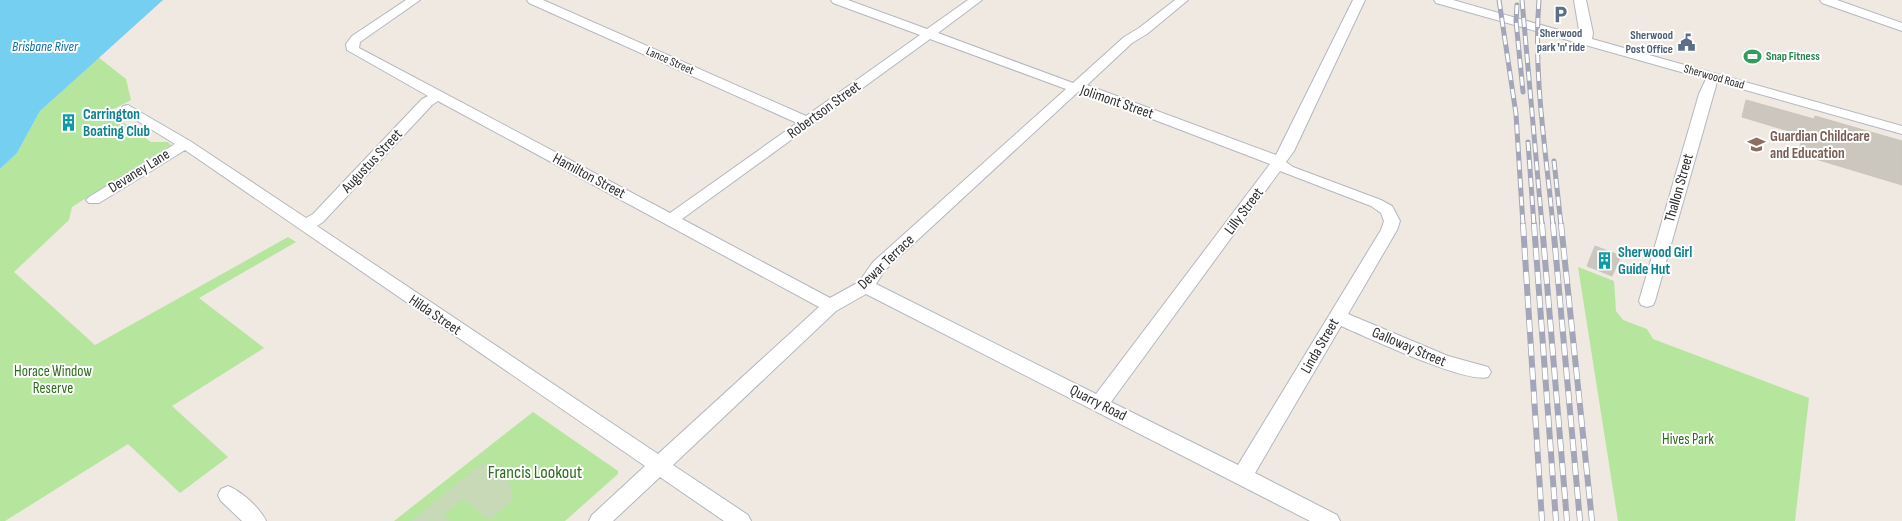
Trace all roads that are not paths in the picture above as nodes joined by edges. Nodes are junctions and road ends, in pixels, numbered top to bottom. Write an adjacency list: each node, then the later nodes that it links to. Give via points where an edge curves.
1 (414, 0): 18 (street, Hamilton Street, via 359,36 351,48)
2 (533, 0): 20 (street, Lance Street)
3 (837, 0): 13 (street, Jolimont Street)
4 (976, 0): 13 (street, Robertson Street)
5 (1164, 0): 14 (street, Dewar Terrace)
6 (1182, 0): 14 (street, Dewar Terrace)
7 (1359, 0): 23 (street, Lilly Street, via 1293,142)
8 (1440, 0): 11 (street, Sherwood Road)
9 (1580, 0): 15 (street, via 1587,30)
10 (1826, 0): 12 (street)
11 (1455, 2): 15 (street, Sherwood Road)
12 (1902, 27)
13 (929, 34): 17 (street, Jolimont Street); 20 (street, Robertson Street)
14 (1128, 40): 17 (street, Dewar Terrace)
15 (1584, 41): 16 (street, Sherwood Road)
16 (1713, 77): 21 (street, Sherwood Road); 29 (street, Thallon Street)
17 (1077, 87): 23 (street, Jolimont Street, via 1271,158); 28 (street, Dewar Terrace, via 877,268)
18 (438, 95): 26 (street, Hamilton Street); 27 (street, Augustus Street, via 427,102 316,219)
19 (128, 109): 22 (street, Hilda Street)
20 (807, 122): 26 (street, Robertson Street)
21 (1902, 130)
22 (185, 144): 24 (street, Devaney Lane); 27 (street, Hilda Street)
23 (1279, 164): 25 (street, Jolimont Street, via 1376,203); 33 (street, Lilly Street)
24 (94, 200)
25 (1390, 214): 31 (street, Linda Street, via 1389,230)
26 (671, 220): 30 (street, Hamilton Street)
27 (305, 226): 34 (street, Hilda Street)
28 (865, 286): 30 (street, Dewar Terrace); 33 (street, Quarry Road)
29 (1647, 300)
30 (830, 305): 34 (street, Dewar Terrace)
31 (1337, 317): 32 (street, Galloway Street, via 1444,362); 35 (street, Linda Street)
32 (1482, 372)
33 (1099, 404): 35 (street, Quarry Road)
34 (659, 466): 38 (street, Dewar Terrace); 39 (street, Hilda Street)
35 (1242, 476): 40 (street, Quarry Road)
36 (228, 495): 37 (street)
37 (251, 520)
38 (599, 521)
39 (741, 521)
40 (1330, 521)

